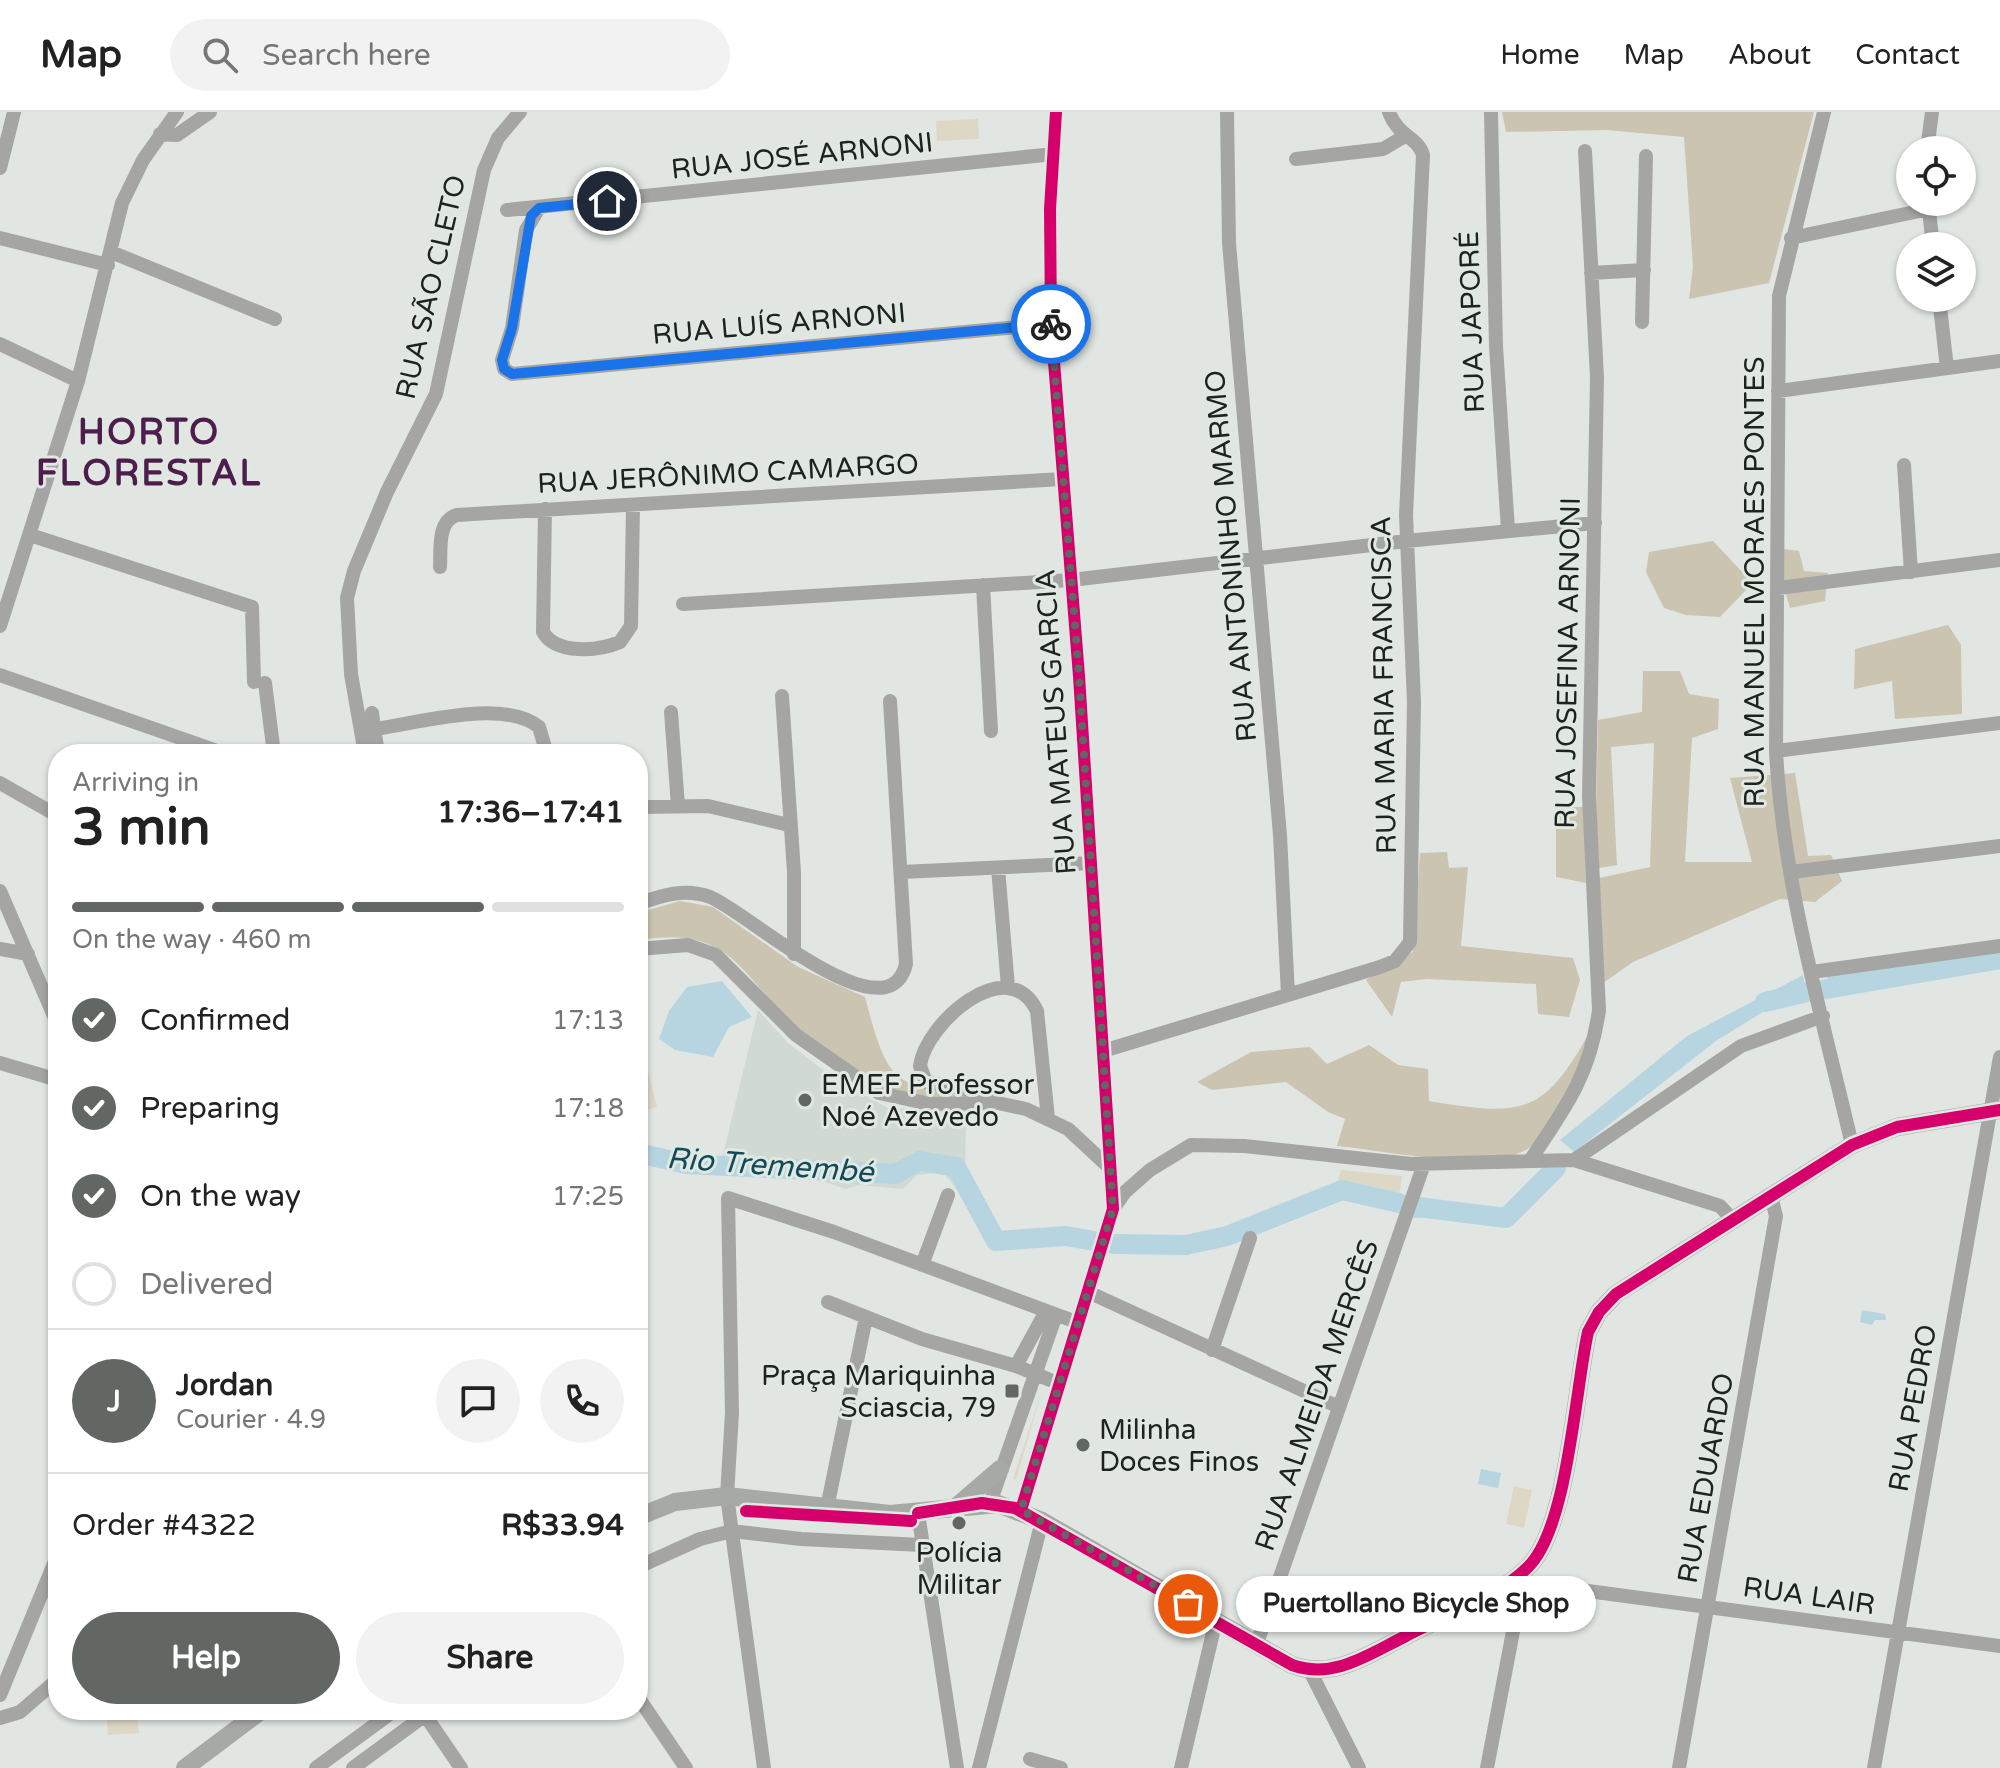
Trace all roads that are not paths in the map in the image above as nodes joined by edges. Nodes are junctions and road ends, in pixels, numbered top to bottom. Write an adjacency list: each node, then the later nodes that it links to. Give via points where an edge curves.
1 (14, 112): 18 (street)
2 (177, 112): 11 (street)
3 (210, 112): 11 (street, via 177,135)
4 (520, 112): 63 (street, RUA SÃO CLETO, via 498,138 484,170 436,394 387,492 350,584 347,633)
5 (1056, 112): 15 (street, RUA MATEUS GARCIA)
6 (1227, 112): 44 (street, RUA ANTONINHO MARMO, via 1229,243)
7 (1389, 112): 12 (street, RUA MARIA FRANCISCA)
8 (1491, 112): 41 (street, RUA JAPORÉ, via 1496,346)
9 (1824, 112): 23 (street, RUA MANUEL MORAES PONTES)
10 (1932, 112): 13 (street)
11 (160, 134): 24 (street, via 130,182)
12 (1405, 136): 17 (street, via 1383,149); 43 (street, RUA MARIA FRANCISCA, via 1421,146 1423,155)
13 (1929, 136)
14 (1585, 151): 26 (street, RUA JOSEFINA ARNONI)
15 (1054, 154): 19 (street, RUA JOSÉ ARNONI); 30 (street, RUA MATEUS GARCIA)
16 (1646, 156): 25 (street)
17 (1296, 159)
18 (0, 168)
19 (539, 208): 20 (street, RUA JOSÉ ARNONI); 30 (street, RUA LUÍS ARNONI, via 526,230 512,328 502,360 512,374)
20 (507, 210)
21 (1896, 214): 23 (street)
22 (0, 238): 24 (street)
23 (1791, 238): 35 (street, RUA MANUEL MORAES PONTES, via 1779,296)
24 (109, 258): 28 (street); 34 (street)
25 (1644, 270): 26 (street); 29 (street)
26 (1591, 273): 40 (street, RUA JOSEFINA ARNONI, via 1597,377)
27 (1941, 312): 33 (street)
28 (275, 319)
29 (1642, 322)
30 (1051, 324): 37 (street, RUA MATEUS GARCIA)
31 (0, 344): 34 (street)
32 (2000, 361): 33 (street)
33 (1947, 368): 35 (street)
34 (78, 381): 42 (street)
35 (1778, 391): 50 (street, RUA MANUEL MORAES PONTES)
36 (1904, 465): 47 (street)
37 (1062, 479): 38 (street, RUA JERÔNIMO CAMARGO); 48 (street, RUA MATEUS GARCIA)
38 (633, 505): 39 (street, RUA JERÔNIMO CAMARGO); 39 (street, via 631,626 620,642 590,648 556,645 543,632)
39 (545, 509): 46 (street, RUA JERÔNIMO CAMARGO, via 450,517 443,527)
40 (1595, 523): 41 (street); 97 (street, RUA JOSEFINA ARNONI, via 1589,834 1599,1010 1575,1095)
41 (1508, 530): 43 (street)
42 (30, 535): 52 (street); 62 (street, via 252,607)
43 (1406, 541): 44 (street); 86 (street, RUA MARIA FRANCISCA, via 1414,715 1410,942 1388,964)
44 (1256, 559): 48 (street); 86 (street, RUA ANTONINHO MARMO)
45 (2000, 560): 47 (street)
46 (440, 567)
47 (1911, 572): 50 (street)
48 (1071, 580): 49 (street); 73 (street, RUA MATEUS GARCIA)
49 (983, 585): 51 (street); 60 (street)
50 (1778, 588): 66 (street, RUA MANUEL MORAES PONTES)
51 (683, 604)
52 (0, 626)
53 (0, 675): 61 (street)
54 (782, 696): 71 (street)
55 (890, 701): 75 (street)
56 (671, 712): 68 (street)
57 (372, 713): 59 (street)
58 (2000, 723): 66 (street)
59 (375, 729): 64 (street); 65 (street, via 478,714 518,715 539,727)
60 (991, 731)
61 (197, 744)
62 (272, 744)
63 (364, 744)
64 (377, 744)
65 (544, 744)
66 (1776, 751): 76 (street, RUA MANUEL MORAES PONTES)
67 (0, 783): 70 (street)
68 (678, 806): 69 (street); 71 (street, via 722,808)
69 (648, 807)
70 (48, 810)
71 (789, 825): 83 (street)
72 (2000, 846): 76 (street)
73 (1092, 863): 74 (street); 89 (street, RUA MATEUS GARCIA)
74 (998, 868): 75 (street); 85 (street)
75 (902, 872): 83 (street, via 906,964 896,983 879,988 855,982)
76 (1791, 872): 84 (street, RUA MANUEL MORAES PONTES)
77 (0, 891): 82 (street)
78 (648, 901): 83 (street, via 677,893 712,898)
79 (2000, 946): 84 (street)
80 (648, 948): 93 (street, via 688,945 716,955 796,1035 879,1093 930,1104)
81 (0, 949): 82 (street)
82 (28, 954): 87 (street)
83 (794, 954)
84 (1812, 972): 88 (street, RUA MANUEL MORAES PONTES)
85 (1008, 987): 93 (street, via 967,1001 936,1032 920,1066 926,1082 983,1092); 95 (street, via 1028,996 1037,1011)
86 (1288, 995): 89 (street, RUA MARIA FRANCISCA)
87 (48, 1001)
88 (1823, 1016): 96 (street, RUA MANUEL MORAES PONTES); 98 (street, via 1733,1050)
89 (1103, 1051): 100 (street, RUA MATEUS GARCIA)
90 (2000, 1057): 94 (street, RUA PEDRO)
91 (0, 1063): 92 (street)
92 (48, 1077)
93 (998, 1103): 95 (street)
94 (1995, 1111): 96 (main road, via 1897,1127); 133 (street, RUA PEDRO)
95 (1048, 1118): 100 (street)
96 (1852, 1145): 102 (main road)
97 (1531, 1159): 98 (street); 99 (street)
98 (1574, 1160): 104 (street, via 1720,1206)
99 (1424, 1164): 103 (street, via 1191,1145 1150,1170); 116 (street, RUA ALMEIDA MERCÊS)
100 (1110, 1168): 103 (street, RUA MATEUS GARCIA)
101 (948, 1195): 106 (street)
102 (1771, 1196): 104 (main road); 131 (street, RUA EDUARDO, via 1776,1216)
103 (1113, 1209): 107 (street, RUA MATEUS GARCIA)
104 (1732, 1219): 130 (main road, via 1649,1270 1599,1312 1581,1363 1552,1526)
105 (1250, 1238): 112 (street)
106 (922, 1265): 109 (street); 118 (street, via 728,1198 732,1413)
107 (1088, 1292): 111 (street, RUA MATEUS GARCIA); 112 (street)
108 (828, 1302): 110 (street)
109 (1051, 1313): 111 (street); 113 (street); 114 (street)
110 (866, 1317): 113 (street); 120 (street)
111 (1079, 1323): 115 (street, RUA MATEUS GARCIA)
112 (1212, 1350): 116 (street)
113 (1016, 1366): 114 (street)
114 (1033, 1375): 115 (street); 117 (street)
115 (1060, 1384): 122 (street, RUA MATEUS GARCIA)
116 (1339, 1407): 134 (street, RUA ALMEIDA MERCÊS)
117 (1000, 1469): 119 (street); 121 (main road)
118 (727, 1496): 120 (main road); 123 (main road, via 675,1502); 126 (street)
119 (990, 1503): 121 (main road); 122 (main road)
120 (827, 1508): 124 (main road)
121 (955, 1508): 124 (main road)
122 (1021, 1510): 125 (main road)
123 (648, 1513)
124 (918, 1513): 127 (street)
125 (1042, 1521): 132 (main road); 153 (street)
126 (732, 1531): 127 (street); 128 (street); 151 (street)
127 (922, 1545): 152 (street)
128 (648, 1562)
129 (48, 1578): 138 (street)
130 (1524, 1578): 131 (street, RUA LAIR); 136 (main road, via 1342,1667); 157 (street)
131 (1709, 1608): 133 (street, RUA LAIR); 158 (street, RUA EDUARDO)
132 (1216, 1620): 134 (main road); 155 (street)
133 (1898, 1634): 135 (street, RUA LAIR); 159 (street, RUA PEDRO)
134 (1257, 1643): 136 (main road)
135 (2000, 1646)
136 (1310, 1671): 156 (street)
137 (48, 1688): 140 (street, via 20,1712)
138 (0, 1695)
139 (648, 1712): 150 (street)
140 (0, 1718)
141 (249, 1720): 146 (main road)
142 (381, 1720): 147 (street)
143 (417, 1720): 148 (street)
144 (433, 1720): 149 (street)
145 (1030, 1759): 154 (street)
146 (185, 1768)
147 (316, 1768)
148 (353, 1768)
149 (461, 1768)
150 (686, 1768)
151 (764, 1768)
152 (957, 1768)
153 (979, 1768)
154 (1061, 1768)
155 (1181, 1768)
156 (1359, 1768)
157 (1487, 1768)
158 (1679, 1768)
159 (1874, 1768)

